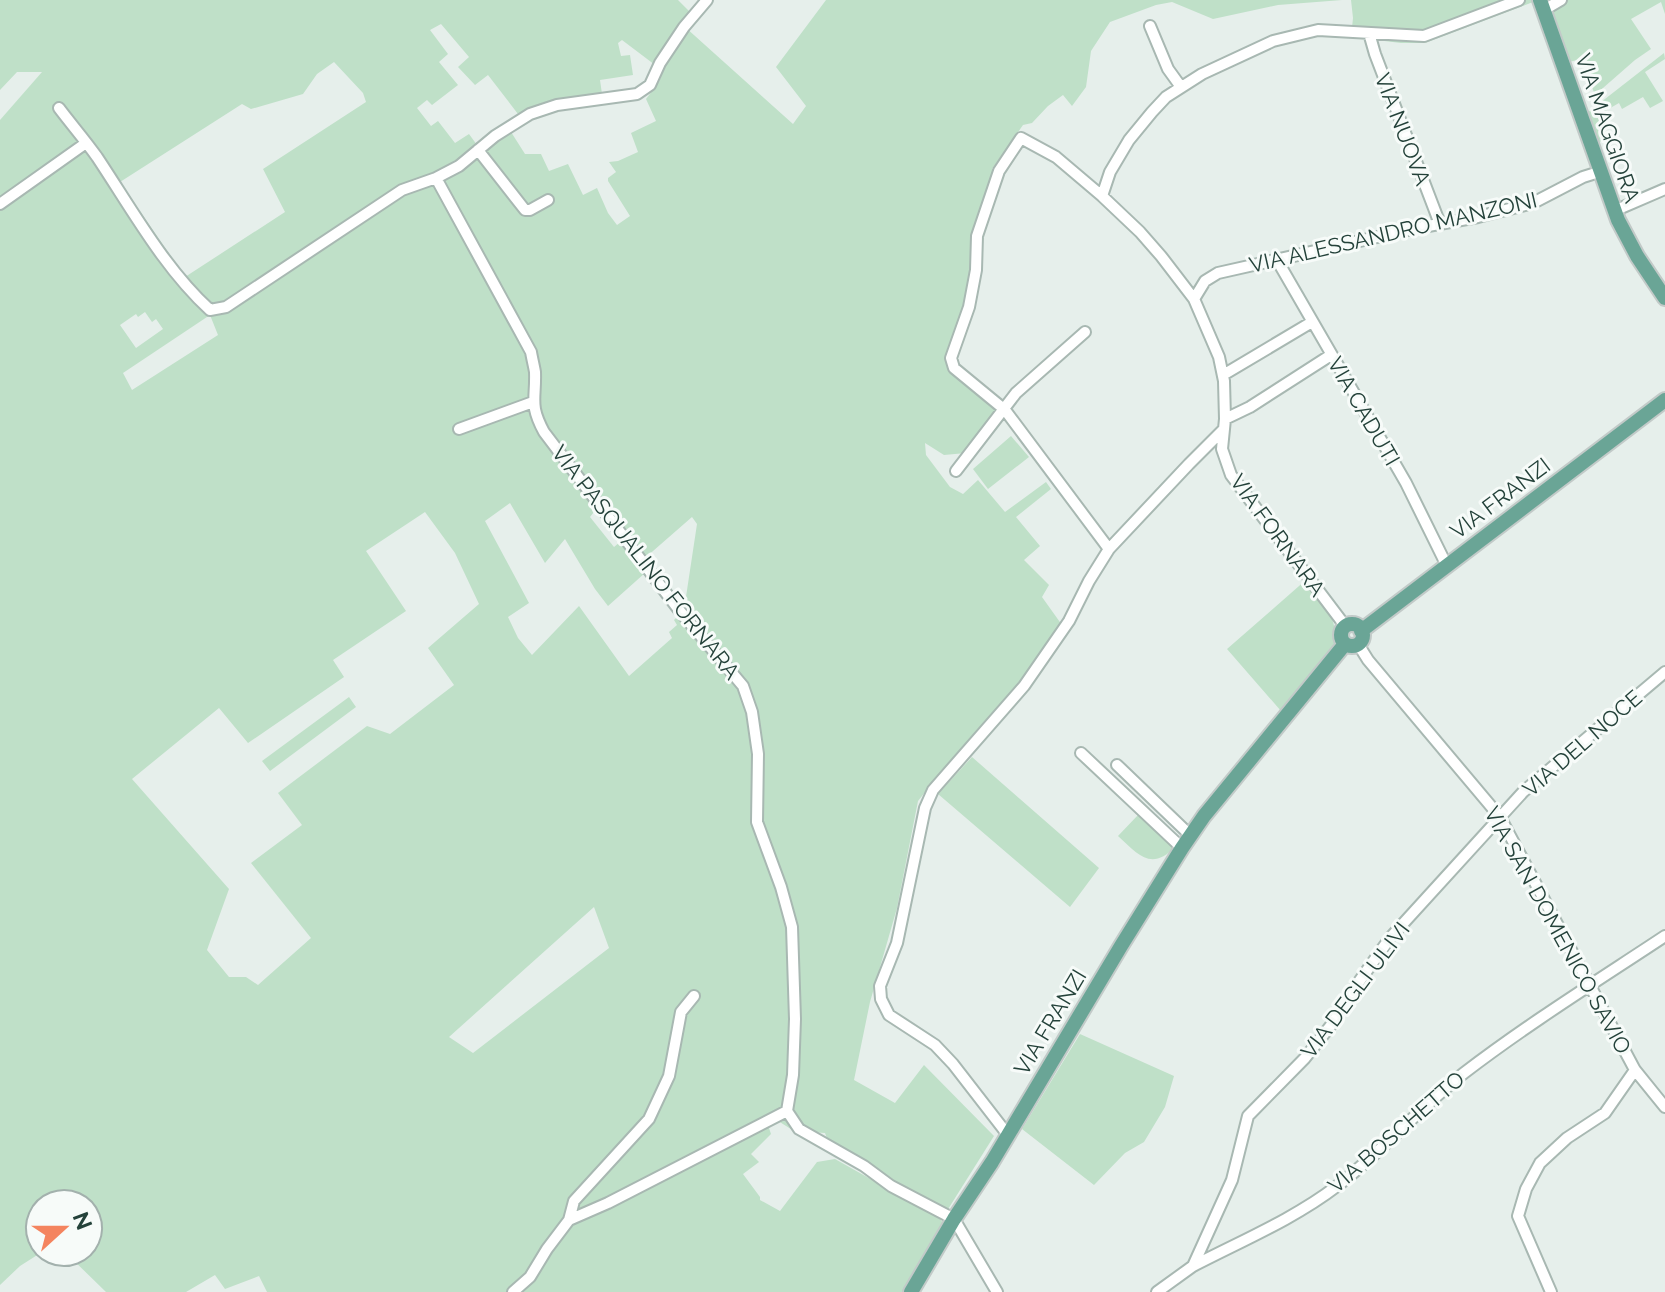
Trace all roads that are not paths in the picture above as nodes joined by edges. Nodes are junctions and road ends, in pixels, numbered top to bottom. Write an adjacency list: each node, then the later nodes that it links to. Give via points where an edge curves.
1 (707, 0): 10 (street, via 644,90 530,114)
2 (1519, 0): 6 (street, via 1424,36)
3 (1561, 0): 4 (street, VIA MAGGIORA)
4 (1542, 5): 11 (main road, VIA MAGGIORA)
5 (1150, 26): 7 (street)
6 (1369, 33): 7 (street, via 1318,30 1273,41); 18 (street, VIA NUOVA)
7 (1181, 87): 14 (street, via 1129,140)
8 (59, 108): 9 (street)
9 (86, 143): 12 (street, via 193,294 210,310 226,307 402,190); 16 (street)
10 (478, 150): 12 (street); 15 (street, via 525,210)
11 (1599, 172): 17 (main road, VIA MAGGIORA); 18 (street, VIA ALESSANDRO MANZONI, via 1533,203)
12 (436, 178): 27 (street, VIA PASQUALINO FORNARA, via 531,352)
13 (1665, 189): 17 (street)
14 (1102, 196): 21 (street, VIA FORNARA, via 1140,232); 28 (street, VIA FORNARA, via 1056,157 1021,138 999,171 977,236 969,307 951,358 954,368)
15 (548, 200)
16 (0, 204)
17 (1614, 211): 20 (main road, VIA MAGGIORA)
18 (1440, 224): 19 (street, VIA ALESSANDRO MANZONI)
19 (1277, 260): 21 (street, VIA ALESSANDRO MANZONI, via 1218,273 1205,281); 22 (street, VIA CADUTI)
20 (1665, 298)
21 (1194, 299): 25 (street, VIA FORNARA)
22 (1312, 322): 24 (street, VIA CADUTI); 25 (street)
23 (1085, 332): 28 (street, via 1014,391)
24 (1331, 355): 29 (street); 33 (street, VIA CADUTI, via 1406,483)
25 (1223, 375): 29 (street, VIA FORNARA)
26 (1665, 400): 33 (main road, VIA FRANZI)
27 (533, 402): 30 (street); 46 (street, VIA PASQUALINO FORNARA, via 539,423 559,453 743,686 757,745 757,822 792,927 795,1019)
28 (1005, 410): 31 (street); 32 (street)
29 (1224, 425): 32 (street); 34 (street, VIA FORNARA, via 1222,449 1231,475)
30 (459, 429)
31 (956, 471)
32 (1109, 549): 47 (street, via 1024,686 933,790 897,943 880,986 889,1015 935,1045)
33 (1447, 566): 35 (main road, VIA FRANZI)
34 (1346, 627): 35 (main road, via 1356,626)
35 (1355, 640): 39 (street, VIA SAN DOMENICO SAVIO); 40 (main road, VIA FRANZI)
36 (1665, 672): 39 (street, VIA DEL NOCE)
37 (1081, 753): 40 (street)
38 (1117, 765): 40 (street)
39 (1500, 817): 42 (street, VIA SAN DOMENICO SAVIO); 50 (street, VIA DEGLI ULIVI, via 1390,938 1305,1058 1248,1116 1232,1180)
40 (1186, 842): 47 (main road, VIA FRANZI)
41 (1665, 936): 42 (street, VIA BOSCHETTO)
42 (1591, 985): 44 (street, VIA SAN DOMENICO SAVIO); 50 (street, VIA BOSCHETTO, via 1440,1091 1337,1187)
43 (694, 996): 49 (street, via 681,1012 669,1076 649,1119 574,1201)
44 (1635, 1070): 45 (street, VIA SAN DOMENICO SAVIO); 55 (street, via 1605,1113 1540,1163 1526,1189 1518,1216)
45 (1665, 1107)
46 (787, 1111): 48 (street, via 799,1129); 49 (street)
47 (1008, 1135): 48 (main road, VIA FRANZI)
48 (954, 1219): 52 (main road, VIA FRANZI); 53 (street)
49 (569, 1220): 51 (street, via 530,1277)
50 (1193, 1266): 54 (street, VIA DEGLI ULIVI)
51 (513, 1292)
52 (911, 1292)
53 (997, 1292)
54 (1157, 1292)
55 (1551, 1292)

